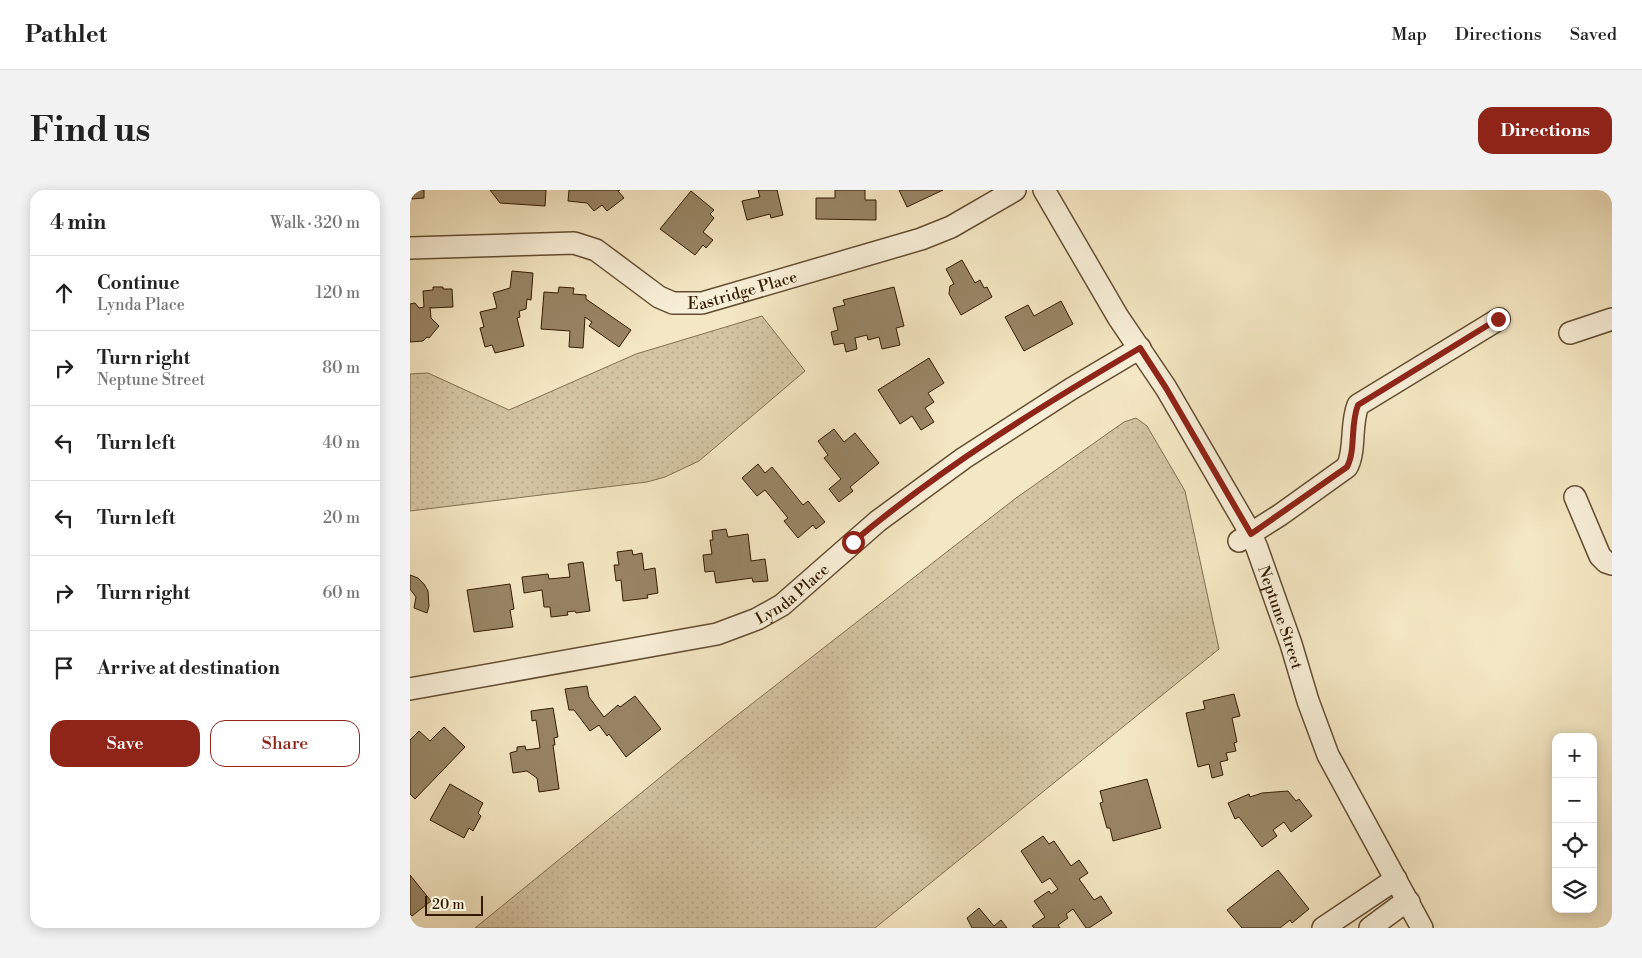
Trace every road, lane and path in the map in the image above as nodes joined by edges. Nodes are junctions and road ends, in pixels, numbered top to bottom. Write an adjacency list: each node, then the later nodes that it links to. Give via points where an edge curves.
1 (1015, 190): 3 (street, Eastridge Place, via 930,236 702,304 673,303 659,297 596,250 574,243)
2 (1044, 190): 7 (street, Neptune Street)
3 (410, 248)
4 (1498, 319): 9 (street, via 1358,405 1347,467)
5 (1612, 319): 6 (street)
6 (1570, 334)
7 (1137, 350): 9 (street, Neptune Street, via 1166,388); 11 (street, Lynda Place, via 964,458 878,521 782,605 757,620 717,634)
8 (1575, 497): 10 (street, via 1600,556)
9 (1245, 538): 12 (street, Neptune Street, via 1257,548 1285,646 1308,701 1316,739 1337,772)
10 (1612, 564)
11 (410, 689)
12 (1391, 883): 13 (street, Neptune Street); 14 (street)
13 (1403, 905): 15 (street); 16 (street, Neptune Street); 17 (street, Neptune Street)
14 (1323, 928)
15 (1370, 928)
16 (1409, 928)
17 (1422, 928)

